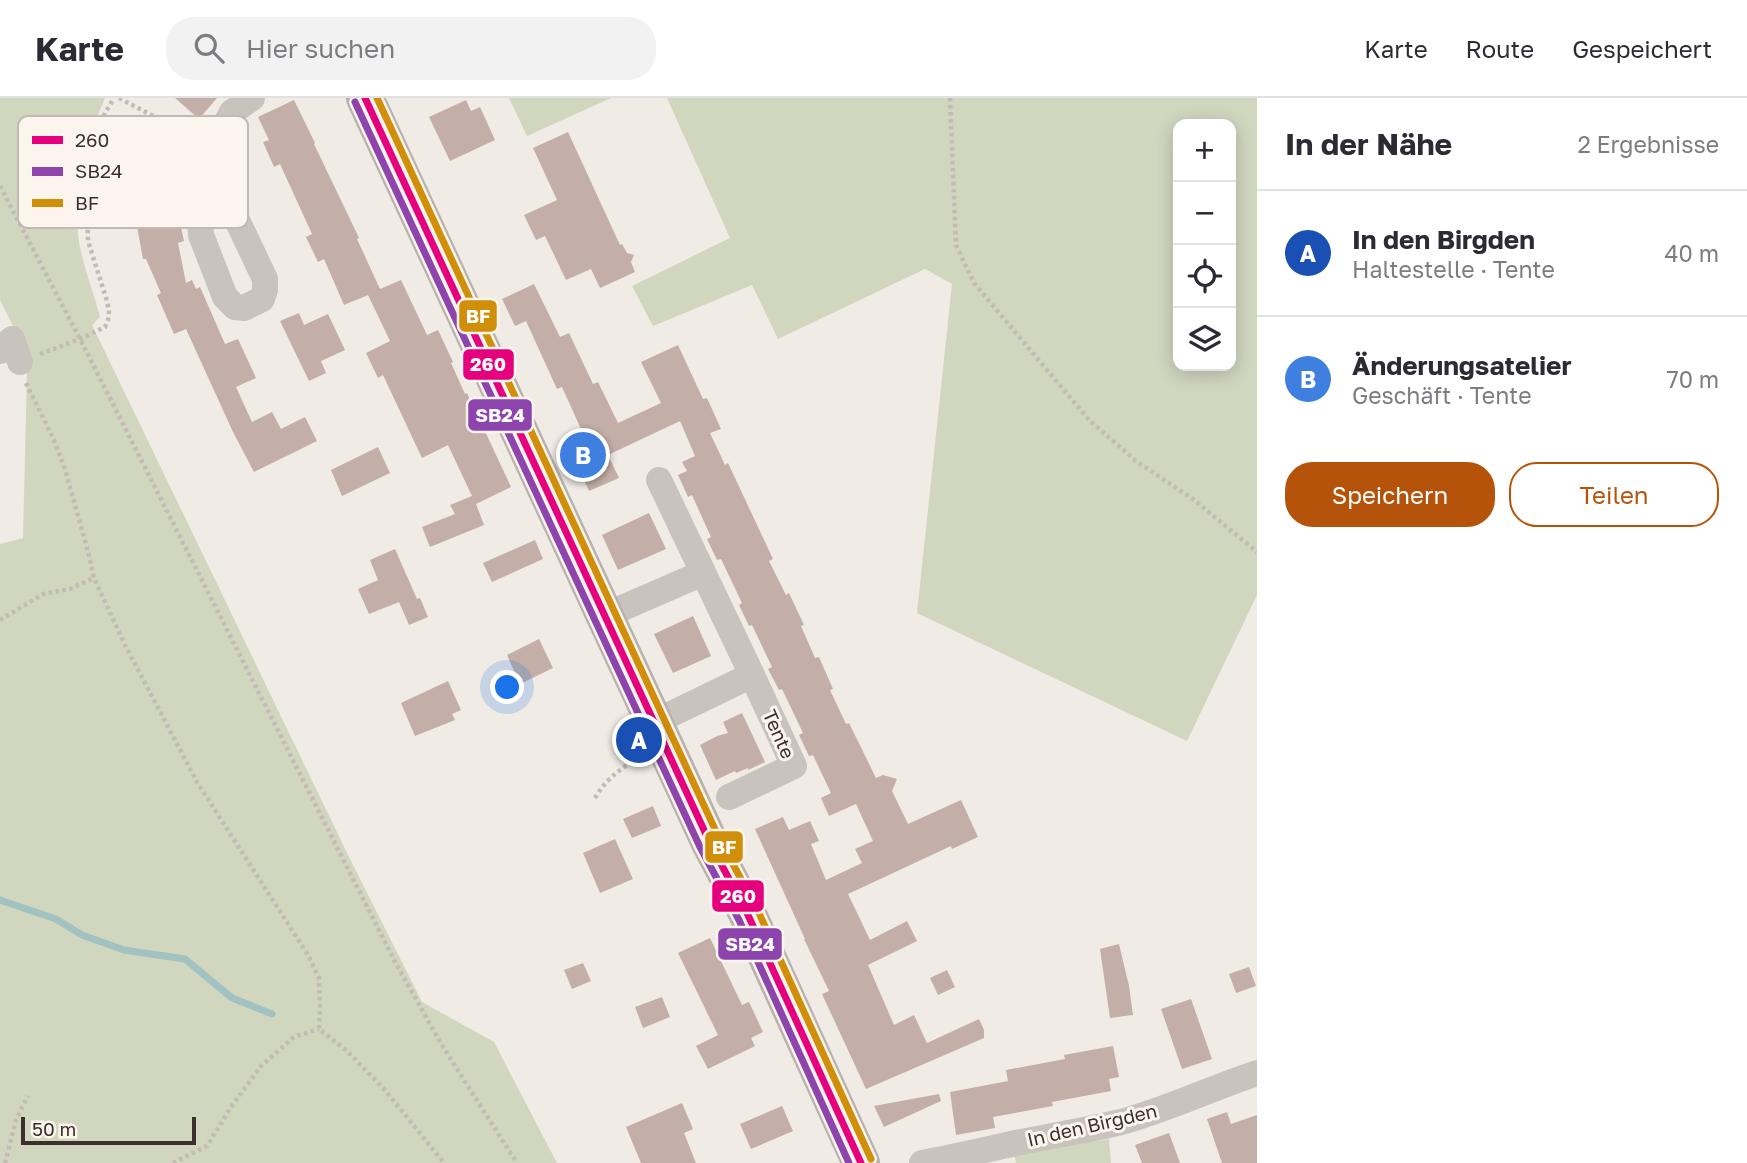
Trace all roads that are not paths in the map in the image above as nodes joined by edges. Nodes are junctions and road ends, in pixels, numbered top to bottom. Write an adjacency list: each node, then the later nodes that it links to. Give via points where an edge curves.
1 (252, 98): 3 (street)
2 (365, 98): 8 (main road)
3 (230, 116)
4 (201, 228): 5 (street, via 225,297 235,307 244,308 262,299 265,279)
5 (243, 228)
6 (659, 480): 7 (street, Tente)
7 (703, 573): 8 (street); 9 (street, Tente)
8 (604, 616): 10 (main road)
9 (752, 675): 10 (street); 11 (street, Tente, via 793,766)
10 (660, 733): 13 (main road)
11 (729, 797)
12 (1257, 1073): 14 (street, In den Birgden, via 1123,1121)
13 (861, 1163)
14 (922, 1163)

